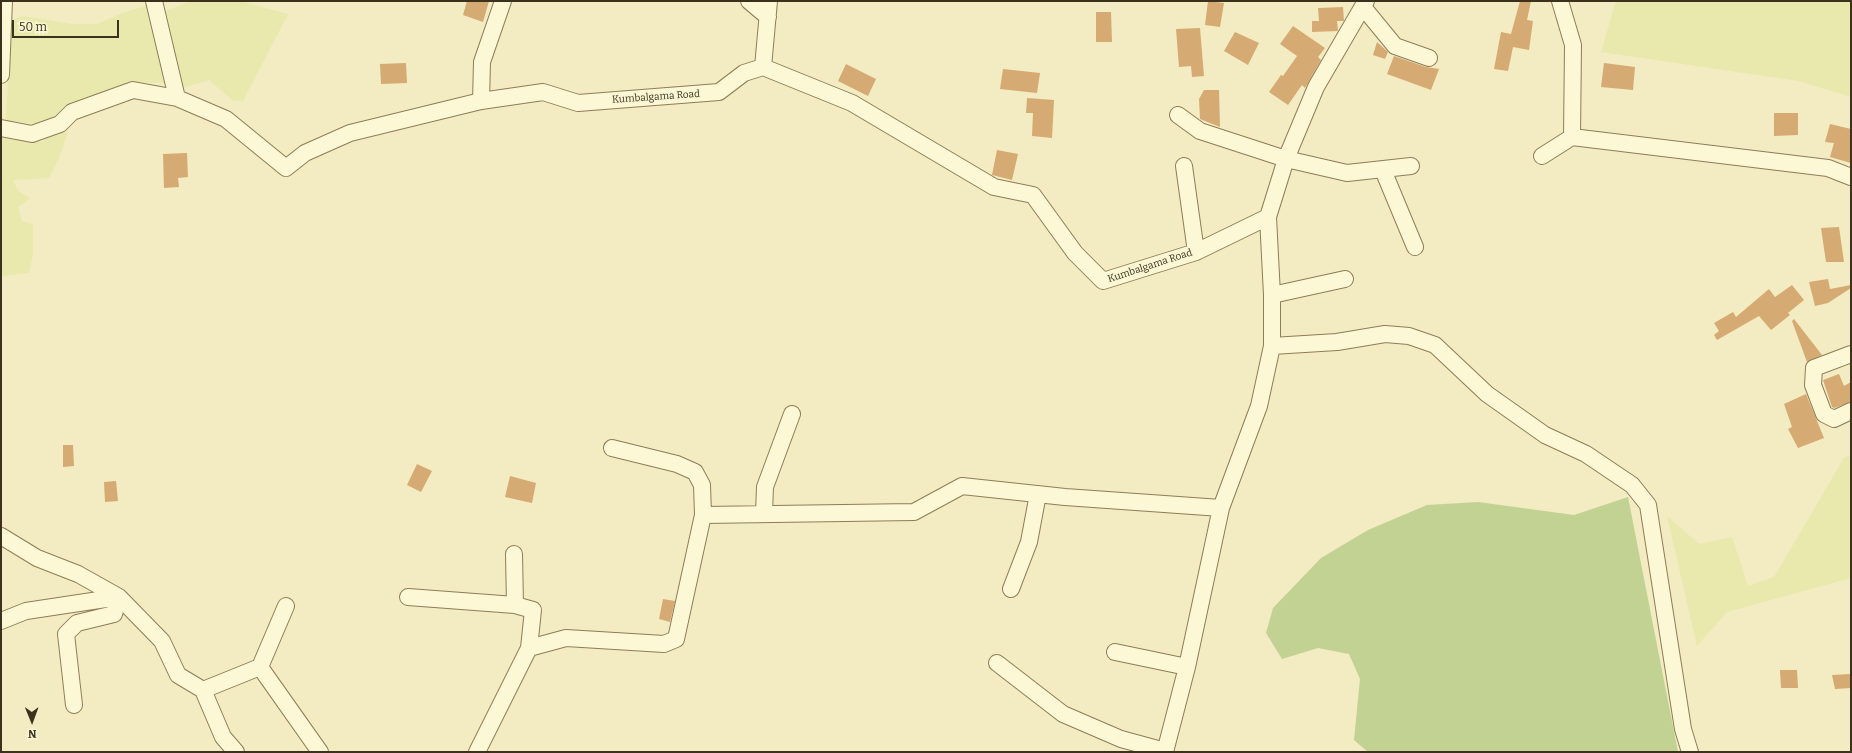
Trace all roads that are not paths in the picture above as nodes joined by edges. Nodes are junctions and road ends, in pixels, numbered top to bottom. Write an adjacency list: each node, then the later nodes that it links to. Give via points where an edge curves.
1 (4, 1): 11 (street)
2 (154, 1): 12 (street)
3 (503, 1): 13 (street, via 482,62)
4 (749, 1): 8 (street)
5 (769, 1): 8 (street)
6 (1560, 1): 17 (street, via 1574,45)
7 (1364, 4): 9 (street, via 1395,46); 19 (street, via 1316,88)
8 (768, 17): 10 (street)
9 (1429, 58)
10 (763, 67): 13 (street, Kumbalgama Road, via 744,73 720,92 578,103 543,92); 26 (street, Kumbalgama Road, via 852,103 994,187 1033,195 1075,253 1103,281)
11 (1, 75)
12 (177, 98): 13 (street, Kumbalgama Road, via 226,119 286,168 305,153 350,134); 16 (street, Kumbalgama Road, via 133,90 72,112 60,124 32,134)
13 (481, 101)
14 (1, 115): 16 (street)
15 (1178, 115): 19 (street, via 1200,131)
16 (1, 128)
17 (1572, 136): 18 (street); 23 (street, via 1828,168)
18 (1542, 156)
19 (1286, 159): 22 (street, via 1347,173); 24 (street)
20 (1184, 166): 26 (street)
21 (1411, 166): 22 (street)
22 (1383, 170): 25 (street)
23 (1851, 177)
24 (1268, 217): 26 (street, Kumbalgama Road); 28 (street)
25 (1415, 247)
26 (1196, 252)
27 (1345, 279): 28 (street)
28 (1272, 295): 29 (street)
29 (1272, 346): 35 (street, via 1259,406); 57 (street, via 1337,342 1385,334 1409,336 1435,345 1487,394 1545,436 1586,454 1632,485 1648,505 1683,729)
30 (1851, 354): 31 (street, via 1814,368 1813,385 1824,414 1834,419)
31 (1851, 411)
32 (792, 414): 36 (street, via 765,487)
33 (612, 448): 37 (street, via 677,464 695,472 702,485)
34 (1038, 494): 35 (street); 36 (street, via 962,486 914,512); 40 (street, via 1030,542)
35 (1221, 508): 50 (street)
36 (764, 513): 37 (street)
37 (703, 515): 46 (street, via 676,639 664,644 566,638)
38 (1, 536): 41 (street, via 37,558 78,574)
39 (514, 554): 43 (street)
40 (1011, 589)
41 (119, 597): 45 (street, via 26,611); 51 (street, via 162,641 178,675); 52 (street, via 114,614 77,623 66,634)
42 (408, 597): 43 (street)
43 (515, 605): 46 (street, via 532,610)
44 (286, 606): 49 (street)
45 (1, 622)
46 (529, 648): 55 (street)
47 (1115, 652): 50 (street)
48 (996, 664): 56 (street, via 1063,714 1121,739)
49 (260, 667): 51 (street); 54 (street)
50 (1187, 667): 56 (street)
51 (203, 690): 53 (street, via 223,737)
52 (74, 705)
53 (236, 752)
54 (320, 752)
55 (478, 752)
56 (1165, 752)
57 (1690, 752)

